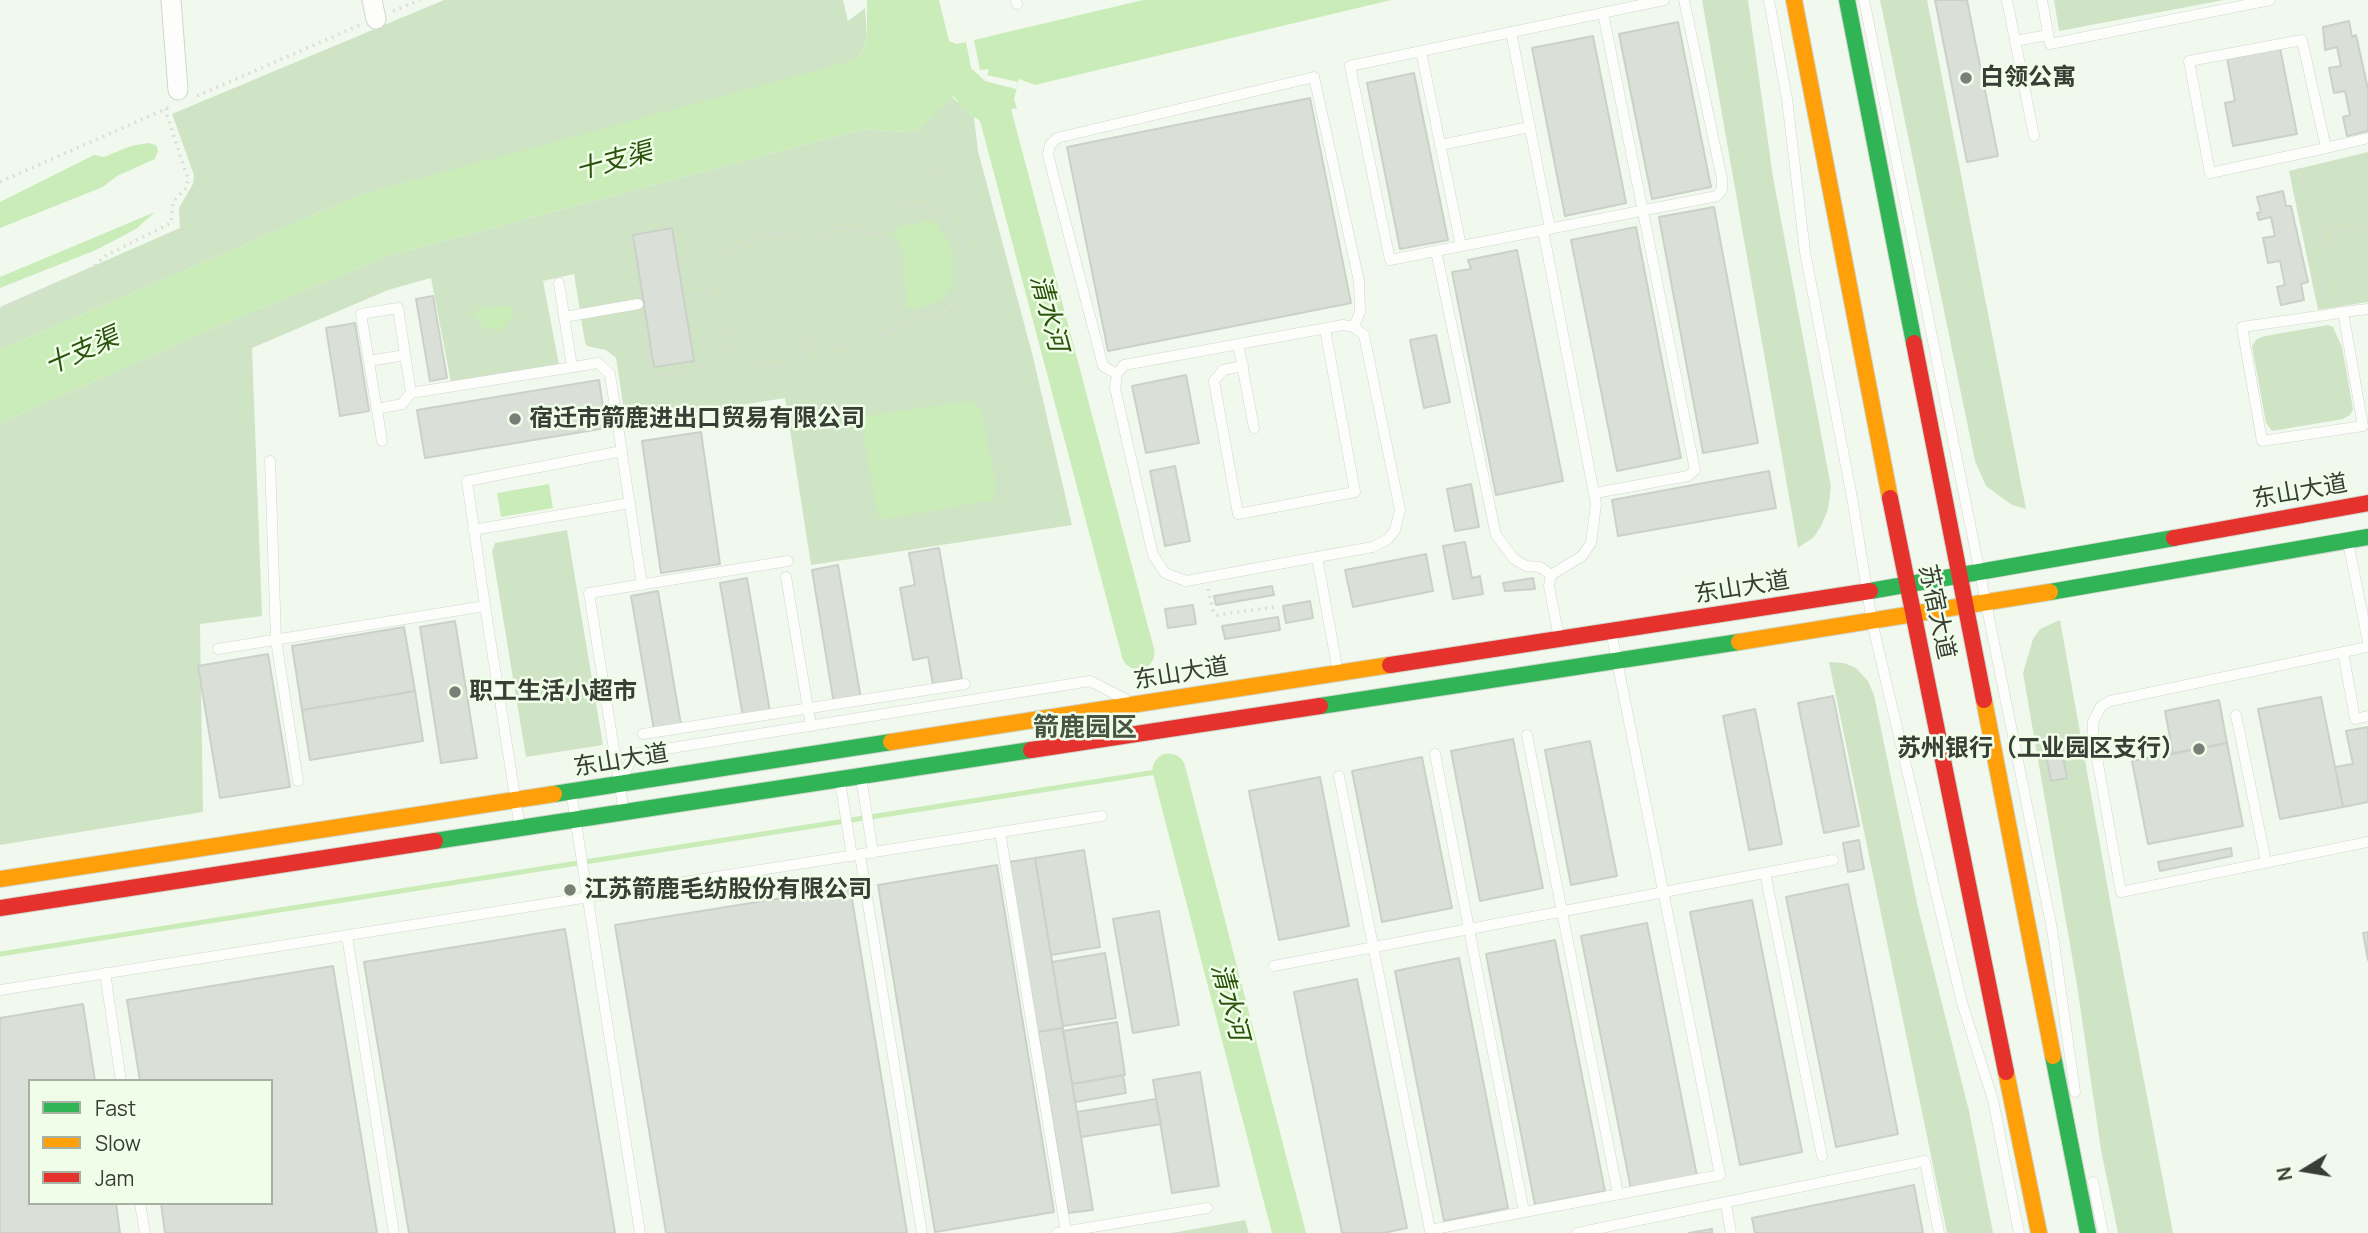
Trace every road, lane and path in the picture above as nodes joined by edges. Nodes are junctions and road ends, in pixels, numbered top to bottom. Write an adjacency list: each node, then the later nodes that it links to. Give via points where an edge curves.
1 (171, 0): 19 (street)
2 (420, 0): 13 (path)
3 (1664, 0): 14 (lane)
4 (1684, 0): 29 (lane, via 1722,189 1717,196)
5 (1769, 0): 81 (lane, via 1787,99 1805,252)
6 (1794, 0): 80 (main road, 苏宿大道)
7 (1846, 0): 76 (main road, 苏宿大道)
8 (1864, 0): 74 (lane)
9 (2007, 0): 17 (lane)
10 (2042, 0): 16 (lane)
11 (2270, 0): 12 (lane)
12 (2247, 2): 16 (lane, via 2050,44)
13 (374, 9): 19 (path)
14 (1602, 13): 15 (lane); 29 (lane)
15 (1511, 32): 18 (lane); 21 (lane)
16 (2048, 35): 17 (lane)
17 (2015, 41): 22 (lane)
18 (1421, 51): 24 (lane); 39 (lane, via 1350,66 1390,260)
19 (181, 98): 20 (path); 20 (path)
20 (164, 110): 27 (path); 44 (path, via 188,179 173,202 172,223 105,256 84,276)
21 (1530, 127): 24 (lane); 34 (lane)
22 (2034, 136)
23 (2368, 138): 25 (lane)
24 (1440, 145): 38 (lane)
25 (2326, 148): 26 (lane); 26 (lane, via 2302,40 2189,61 2210,173)
26 (2295, 154): 31 (path, via 2304,190 2320,205)
27 (0, 182)
28 (898, 208): 30 (path, via 926,205); 30 (path, via 914,180 943,169 952,205); 35 (path, via 887,228)
29 (1642, 211): 34 (lane); 66 (lane, via 1695,470 1688,476)
30 (946, 219): 51 (path, via 964,247 964,285 959,299 932,317 905,321)
31 (2328, 226): 36 (path); 37 (path, via 2319,235 2323,242)
32 (2368, 227): 36 (path)
33 (830, 228): 35 (path); 41 (path, via 814,240 774,233 748,241 727,253 708,278); 55 (path, via 828,245 806,286 816,311 808,338 799,346)
34 (1547, 230): 38 (lane); 66 (lane)
35 (877, 233): 51 (path, via 886,245 892,269 888,323)
36 (2336, 233): 37 (path)
37 (2331, 243): 47 (path, via 2332,262 2322,282)
38 (1461, 246): 39 (lane)
39 (1436, 251): 75 (lane, via 1496,535 1514,559)
40 (559, 283): 48 (lane)
41 (707, 292): 42 (path); 52 (path, via 710,309)
42 (684, 296)
43 (638, 304): 48 (lane); 52 (path, via 648,368 655,376 703,365)
44 (0, 309)
45 (2368, 309): 46 (lane)
46 (2343, 313): 47 (lane); 47 (lane, via 2363,426 2262,441 2242,327)
47 (2326, 315)
48 (564, 317): 58 (lane)
49 (1354, 327): 50 (lane); 59 (lane, via 1360,312 1359,281 1314,77 1057,138 1050,145 1048,155 1103,366); 72 (lane, via 1364,335 1370,355 1400,510 1388,539 1373,547)
50 (1325, 329): 53 (lane); 57 (lane, via 1355,492 1238,514 1214,381 1223,370)
51 (881, 340): 55 (path, via 864,355 825,343)
52 (732, 342): 55 (path, via 762,367 778,368)
53 (1238, 344): 57 (lane); 59 (lane, via 1138,361 1124,365)
54 (405, 355): 56 (lane); 56 (lane, via 398,308 361,314); 60 (lane)
55 (801, 355)
56 (369, 361): 61 (lane)
57 (1243, 366): 62 (lane)
58 (572, 367): 60 (lane); 64 (lane, via 598,363 610,374)
59 (1117, 374): 78 (lane, via 1115,388 1153,555 1175,579)
60 (411, 393): 61 (lane, via 402,404)
61 (377, 408): 63 (lane)
62 (1254, 428)
63 (382, 441)
64 (622, 451): 67 (lane); 69 (lane, via 467,481)
65 (270, 461): 90 (lane)
66 (1595, 493): 75 (lane, via 1591,543 1582,556)
67 (630, 503): 69 (lane); 79 (lane)
68 (2368, 503): 74 (main road, 东山大道)
69 (473, 530): 83 (lane)
70 (2368, 537): 71 (main road, 东山大道)
71 (2347, 541): 82 (main road, 东山大道); 91 (lane)
72 (1317, 557): 78 (lane); 95 (lane)
73 (788, 561): 79 (lane)
74 (1981, 572): 76 (main road, 东山大道); 82 (lane)
75 (1551, 575): 89 (lane)
76 (1960, 576): 80 (main road, 东山大道); 84 (main road, 苏宿大道)
77 (786, 577): 98 (lane)
78 (1206, 577): 85 (path, via 1217,615)
79 (642, 585): 109 (lane, via 589,593)
80 (1907, 585): 81 (main road, 东山大道); 86 (main road, 苏宿大道)
81 (1867, 591): 87 (lane); 88 (main road, 东山大道)
82 (1987, 603): 84 (main road, 东山大道); 135 (lane, via 2052,929)
83 (485, 606): 90 (lane); 111 (lane)
84 (1966, 606): 86 (main road, 东山大道); 153 (main road, 苏宿大道)
85 (1273, 607)
86 (1914, 615): 87 (main road, 东山大道); 152 (main road, 苏宿大道)
87 (1872, 622): 94 (main road, 东山大道); 151 (lane, via 1962,1003 1993,1101)
88 (1611, 631): 89 (main road, 东山大道); 94 (lane)
89 (1559, 639): 95 (main road, 东山大道)
90 (276, 640): 92 (lane); 108 (lane)
91 (2368, 645): 93 (lane)
92 (218, 649)
93 (2343, 652): 100 (lane, via 2356,719); 121 (lane, via 2110,701 2101,706 2093,722 2121,892)
94 (1617, 661): 105 (main road, 东山大道); 124 (lane)
95 (1338, 673): 97 (main road, 东山大道)
96 (965, 684): 98 (lane)
97 (1135, 704): 101 (lane, via 1090,681); 109 (main road, 东山大道)
98 (808, 709): 101 (lane); 102 (lane)
99 (2236, 715): 121 (lane)
100 (2368, 716)
101 (811, 726): 109 (lane, via 634,754)
102 (643, 734)
103 (1527, 735): 127 (lane)
104 (1435, 754): 128 (lane)
105 (861, 776): 107 (main road, 东山大道); 118 (lane)
106 (1339, 776): 130 (lane)
107 (840, 780): 112 (main road, 东山大道); 119 (lane)
108 (298, 781)
109 (619, 784): 110 (main road, 东山大道); 112 (lane)
110 (571, 791): 111 (main road, 东山大道); 114 (lane)
111 (515, 800): 115 (lane); 123 (main road, 东山大道)
112 (624, 813): 114 (main road, 东山大道)
113 (1102, 816): 116 (lane)
114 (576, 820): 115 (main road, 东山大道); 125 (lane)
115 (520, 828): 126 (main road, 东山大道)
116 (1000, 832): 118 (lane); 143 (lane)
117 (2368, 842): 121 (lane)
118 (873, 853): 119 (lane)
119 (856, 855): 125 (lane); 147 (lane)
120 (1833, 860): 122 (lane)
121 (2266, 862)
122 (1765, 873): 124 (lane); 136 (lane)
123 (0, 879)
124 (1663, 892): 127 (lane); 138 (lane, via 1720,1175)
125 (588, 898): 129 (lane); 146 (lane)
126 (0, 908)
127 (1562, 912): 128 (lane); 138 (lane)
128 (1469, 929): 130 (lane); 142 (lane)
129 (347, 936): 132 (lane); 145 (lane)
130 (1373, 947): 131 (lane); 142 (lane, via 1430,1230)
131 (1274, 966)
132 (104, 973): 133 (lane); 134 (lane)
133 (0, 989)
134 (121, 1079)
135 (2078, 1107)
136 (1822, 1156)
137 (2091, 1170): 154 (lane)
138 (1618, 1194): 142 (lane)
139 (1726, 1204): 148 (lane); 149 (lane); 150 (lane, via 1925,1161)
140 (140, 1205): 144 (lane)
141 (1207, 1208): 143 (lane)
142 (1524, 1212)
143 (1061, 1232)
144 (145, 1233)
145 (394, 1233)
146 (640, 1233)
147 (922, 1233)
148 (1577, 1233)
149 (1731, 1233)
150 (1939, 1233)
151 (2019, 1233)
152 (2039, 1233)
153 (2088, 1233)
154 (2104, 1233)

